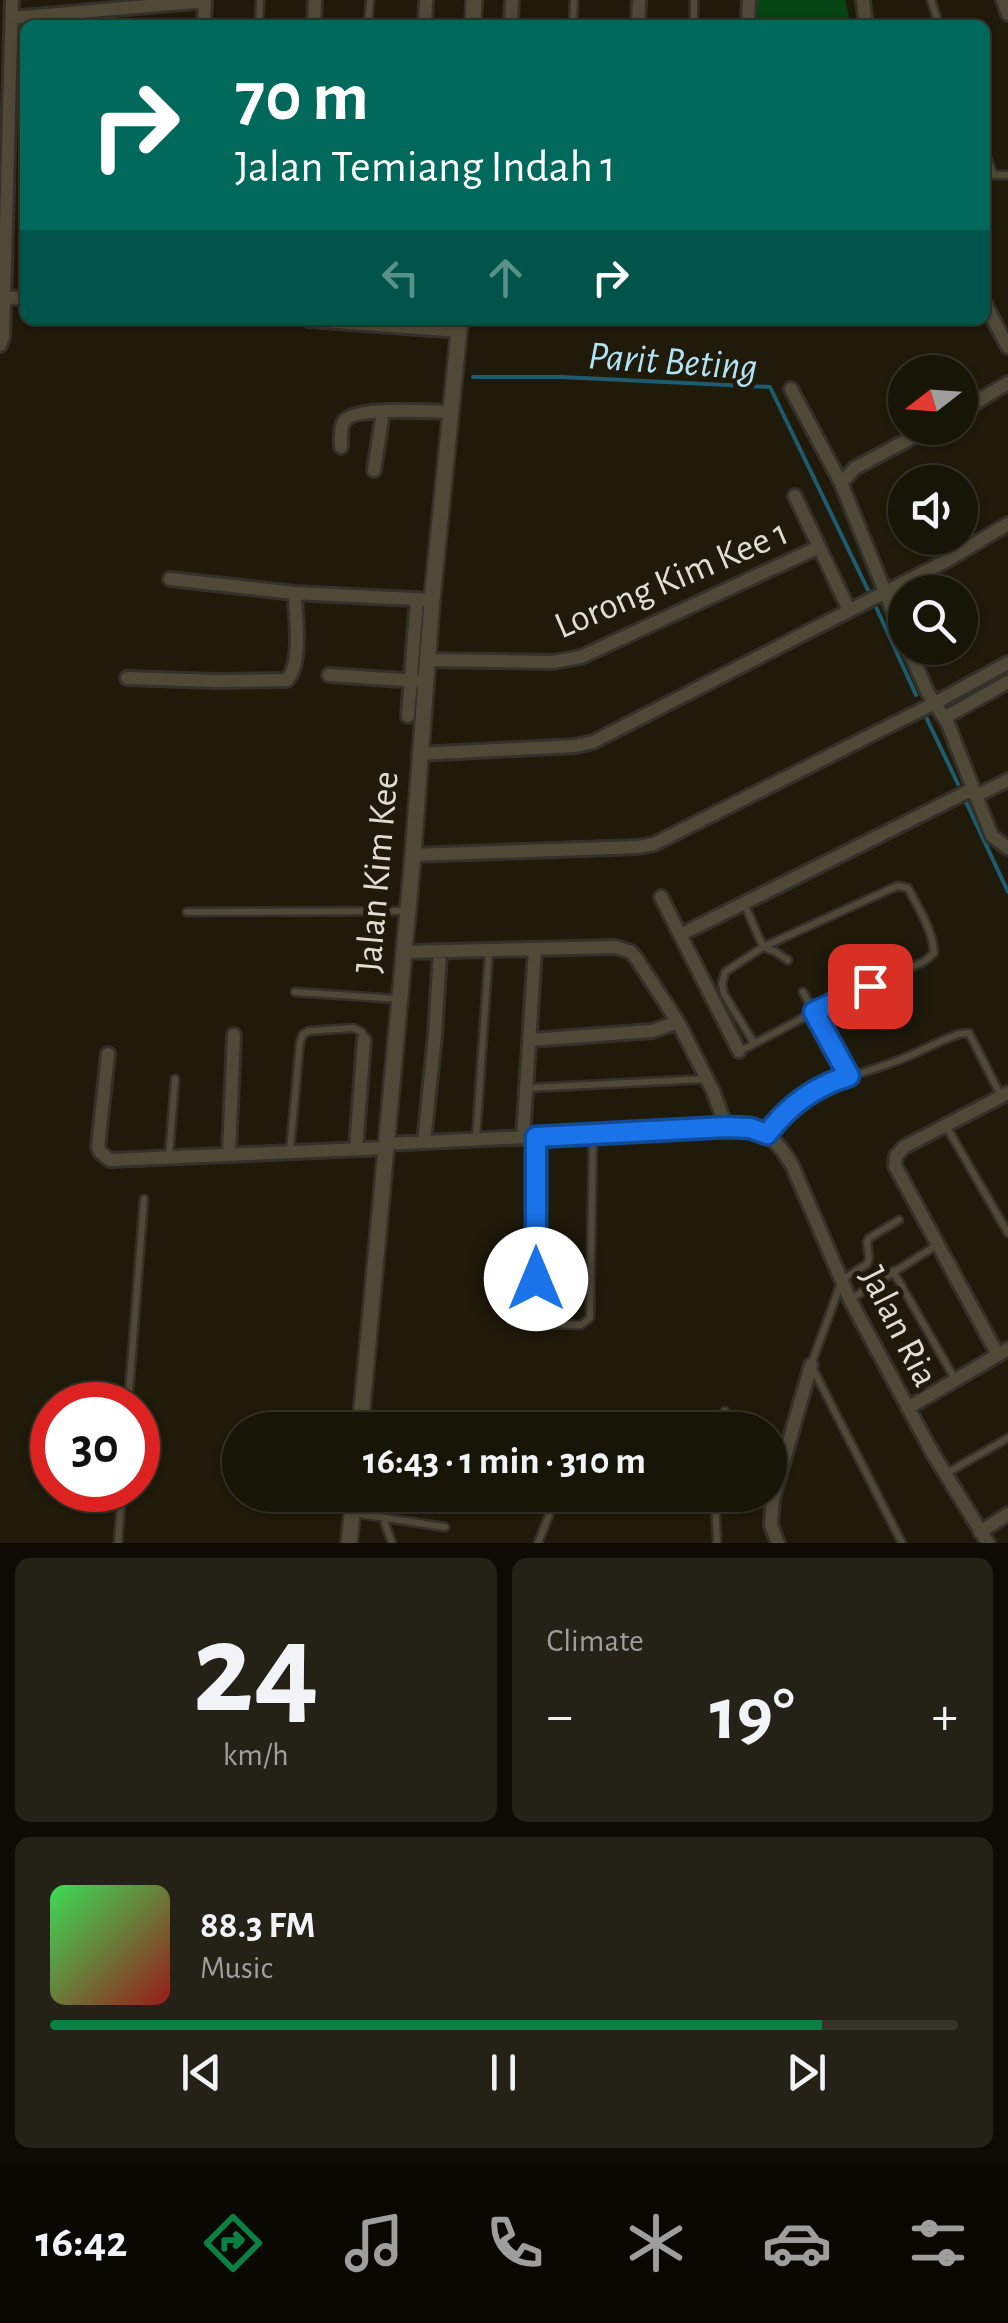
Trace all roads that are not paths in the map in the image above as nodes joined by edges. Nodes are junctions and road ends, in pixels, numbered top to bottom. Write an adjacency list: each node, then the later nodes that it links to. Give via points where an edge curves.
1 (12, 0): 5 (street)
2 (205, 0): 5 (street)
3 (1003, 0): 4 (street)
4 (1008, 14)
5 (12, 18): 6 (street)
6 (8, 186): 7 (street); 8 (street)
7 (20, 187)
8 (3, 244): 9 (street)
9 (3, 297): 10 (street); 15 (street)
10 (20, 298)
11 (990, 313): 14 (street)
12 (435, 325): 13 (street)
13 (460, 326): 20 (street, Jalan Kim Kee)
14 (1007, 343)
15 (0, 345)
16 (1008, 383): 18 (street)
17 (791, 389): 24 (street)
18 (978, 401)
19 (383, 412): 20 (street); 22 (street, via 350,416 342,424); 23 (street)
20 (451, 412): 31 (street, Jalan Kim Kee)
21 (898, 445): 24 (street)
22 (340, 447)
23 (374, 470)
24 (841, 483): 30 (street)
25 (796, 496): 27 (street)
26 (1008, 524): 30 (street)
27 (819, 547): 32 (street); 34 (street, Lorong Kim Kee 1, via 568,660)
28 (170, 579): 29 (street)
29 (295, 594): 31 (street); 38 (street, via 296,663 287,680)
30 (873, 598): 32 (street); 33 (street)
31 (424, 600): 34 (street, Jalan Kim Kee); 39 (street)
32 (849, 610): 44 (street, via 594,742)
33 (888, 619)
34 (427, 660): 39 (street, Jalan Kim Kee)
35 (1008, 663): 41 (street)
36 (915, 665): 41 (street)
37 (329, 675): 39 (street)
38 (127, 678)
39 (418, 681): 42 (street); 44 (street, Jalan Kim Kee)
40 (1008, 682): 43 (street)
41 (926, 707): 43 (street); 48 (street, via 654,844)
42 (408, 716)
43 (944, 718): 46 (street)
44 (419, 754): 48 (street, Jalan Kim Kee)
45 (1008, 780): 46 (street)
46 (967, 793): 47 (street, via 992,836); 50 (street)
47 (1008, 848)
48 (413, 855): 51 (street, Jalan Kim Kee)
49 (661, 897): 53 (street)
50 (744, 902): 53 (street); 54 (lane)
51 (407, 911): 52 (lane); 57 (street, Jalan Kim Kee)
52 (188, 912)
53 (680, 935): 69 (street)
54 (763, 947): 59 (lane); 63 (lane, via 897,886 908,888 934,952); 68 (lane, via 726,972 722,984)
55 (536, 950): 56 (street); 64 (street, via 624,948); 67 (street)
56 (488, 951): 58 (street); 81 (lane)
57 (403, 952): 58 (street); 62 (street, Jalan Kim Kee)
58 (440, 952): 82 (street)
59 (788, 960)
60 (295, 992): 62 (lane)
61 (803, 992): 63 (lane)
62 (399, 998): 83 (street, Jalan Kim Kee)
63 (814, 1012): 68 (lane); 71 (lane)
64 (678, 1022): 67 (street, via 652,1031); 72 (street)
65 (234, 1034): 86 (street)
66 (364, 1040): 84 (street); 85 (lane, via 353,1028 303,1034)
67 (530, 1040): 74 (street)
68 (754, 1043): 69 (lane)
69 (742, 1049)
70 (108, 1054): 87 (street, via 101,1153 110,1160)
71 (849, 1076): 75 (lane, via 969,1033); 79 (lane, via 811,1091)
72 (706, 1078): 74 (lane); 77 (street)
73 (175, 1079): 87 (lane)
74 (527, 1088): 80 (street)
75 (1006, 1099): 76 (street)
76 (946, 1126): 90 (lane); 91 (street, via 904,1147 895,1166)
77 (726, 1127): 78 (street); 79 (street)
78 (594, 1134): 80 (street); 95 (lane, via 590,1318 582,1325)
79 (767, 1134): 93 (street, Jalan Ria, via 792,1165)
80 (530, 1137): 81 (street); 95 (street)
81 (476, 1140): 82 (street)
82 (424, 1142): 83 (street)
83 (386, 1146): 84 (street); 101 (street, Jalan Kim Kee)
84 (356, 1149): 85 (street)
85 (290, 1151): 86 (street)
86 (229, 1153): 87 (street)
87 (169, 1157)
88 (144, 1199): 99 (lane)
89 (899, 1220): 93 (lane, via 869,1238 867,1264)
90 (1008, 1234)
91 (937, 1244): 92 (lane); 96 (street)
92 (893, 1271): 94 (lane); 98 (lane)
93 (842, 1280): 94 (street, Jalan Ria); 97 (lane)
94 (850, 1300): 100 (street, Jalan Ria)
95 (541, 1320)
96 (1003, 1352): 98 (street)
97 (811, 1364): 117 (street, via 773,1498); 118 (lane)
98 (956, 1380): 100 (street)
99 (130, 1382)
100 (908, 1408): 103 (street, Jalan Ria)
101 (362, 1412)
102 (1008, 1438): 103 (lane)
103 (946, 1474): 111 (street, Jalan Ria)
104 (120, 1512): 112 (lane)
105 (550, 1512): 115 (lane)
106 (716, 1512): 116 (lane)
107 (352, 1513): 109 (lane); 113 (street)
108 (1008, 1514): 111 (street)
109 (383, 1518): 110 (lane); 114 (lane)
110 (446, 1527)
111 (984, 1537)
112 (118, 1543)
113 (349, 1543)
114 (392, 1543)
115 (538, 1543)
116 (717, 1543)
117 (778, 1543)
118 (902, 1543)

